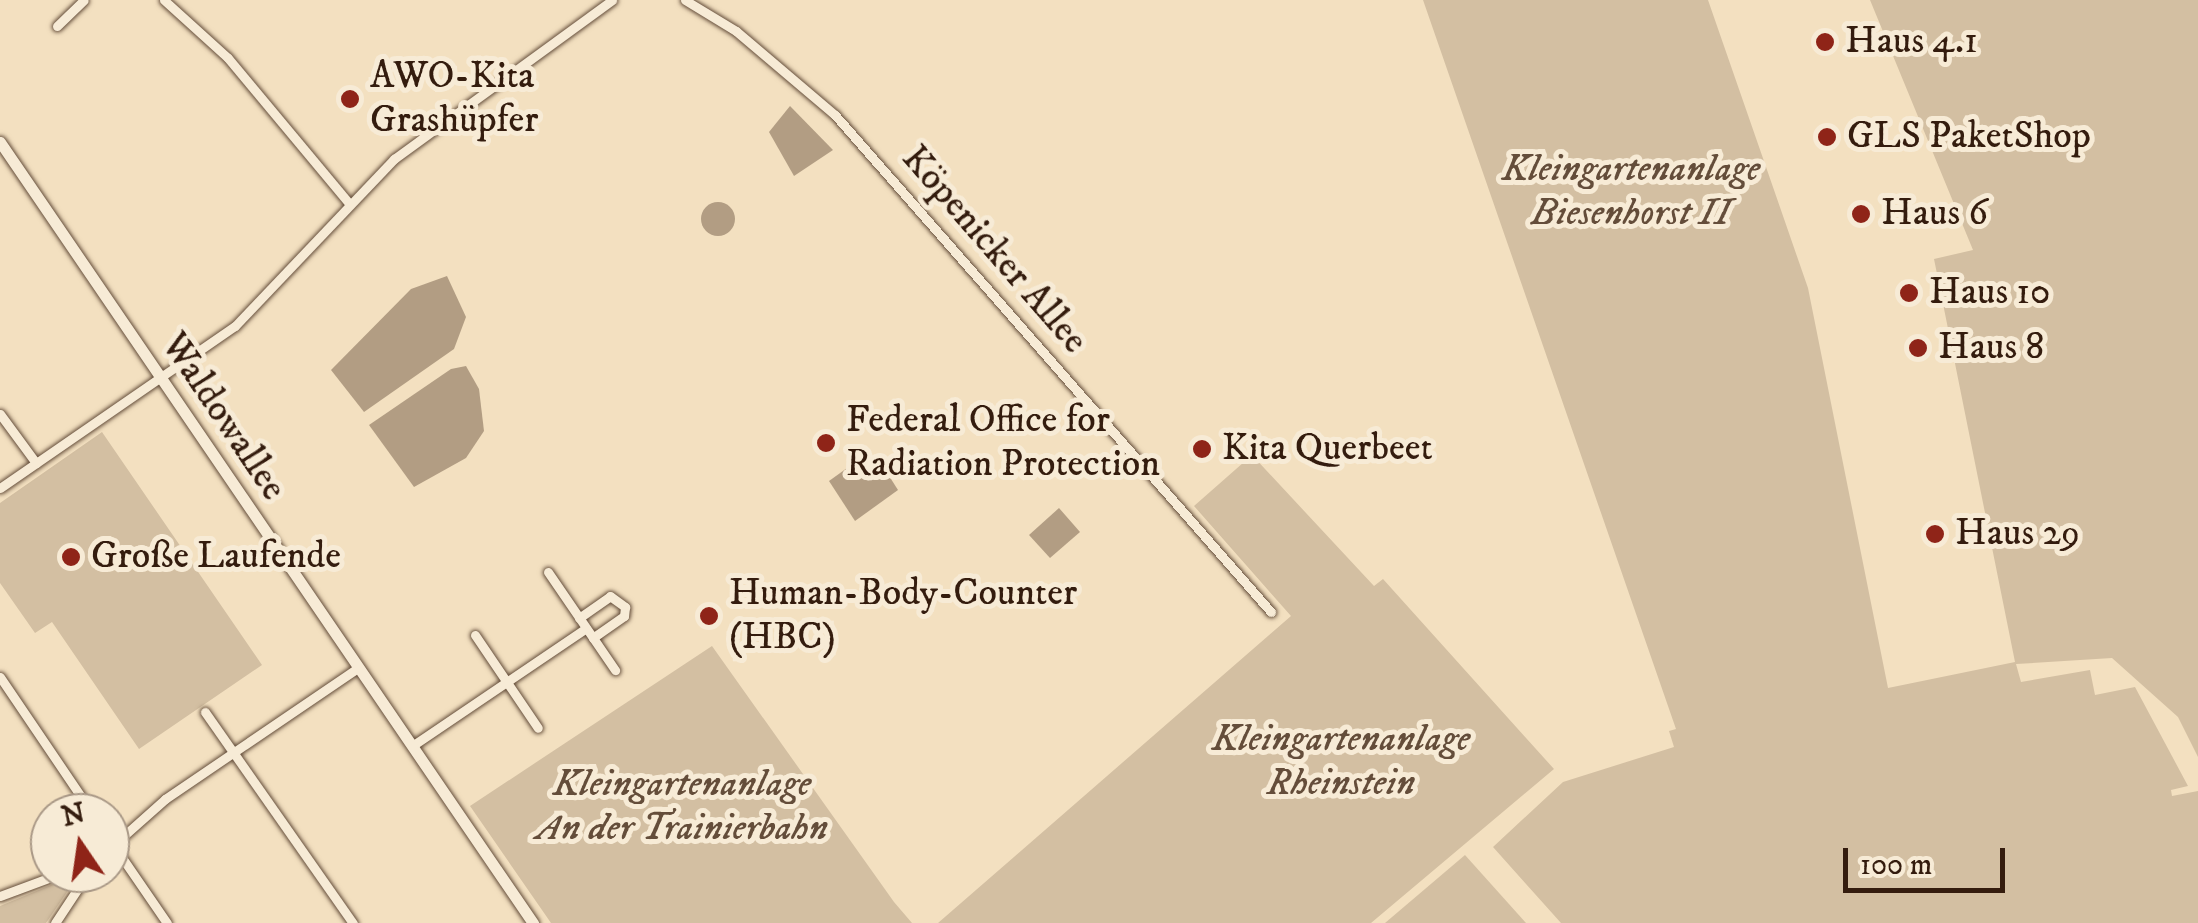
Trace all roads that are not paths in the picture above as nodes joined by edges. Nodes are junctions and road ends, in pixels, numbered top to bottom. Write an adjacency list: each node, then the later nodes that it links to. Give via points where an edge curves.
1 (84, 0): 5 (street)
2 (164, 0): 7 (street, via 228,58)
3 (612, 0): 7 (street, via 417,140)
4 (685, 0): 13 (street, Köpenicker Allee, via 736,30 836,115)
5 (57, 26)
6 (0, 142): 8 (street, Waldowallee)
7 (348, 202): 8 (street, via 276,288)
8 (161, 378): 10 (street); 18 (street, Waldowallee)
9 (0, 414): 10 (street)
10 (36, 464): 11 (street)
11 (0, 488)
12 (548, 572): 14 (street)
13 (1271, 612)
14 (579, 618): 15 (street); 17 (street, via 610,596 625,607 624,616)
15 (586, 628): 17 (street); 21 (street)
16 (475, 635): 21 (street)
17 (593, 638): 19 (street)
18 (358, 668): 24 (street, Waldowallee); 25 (street)
19 (615, 670)
20 (0, 677): 26 (street)
21 (507, 682): 23 (street); 24 (street)
22 (204, 712): 25 (street)
23 (538, 728)
24 (412, 746): 35 (street, Waldowallee)
25 (233, 754): 27 (street); 34 (street)
26 (78, 793)
27 (130, 830)
28 (130, 871): 33 (street)
29 (30, 885): 31 (street)
30 (75, 893): 32 (street)
31 (0, 896)
32 (55, 923)
33 (167, 923)
34 (353, 923)
35 (534, 923)

